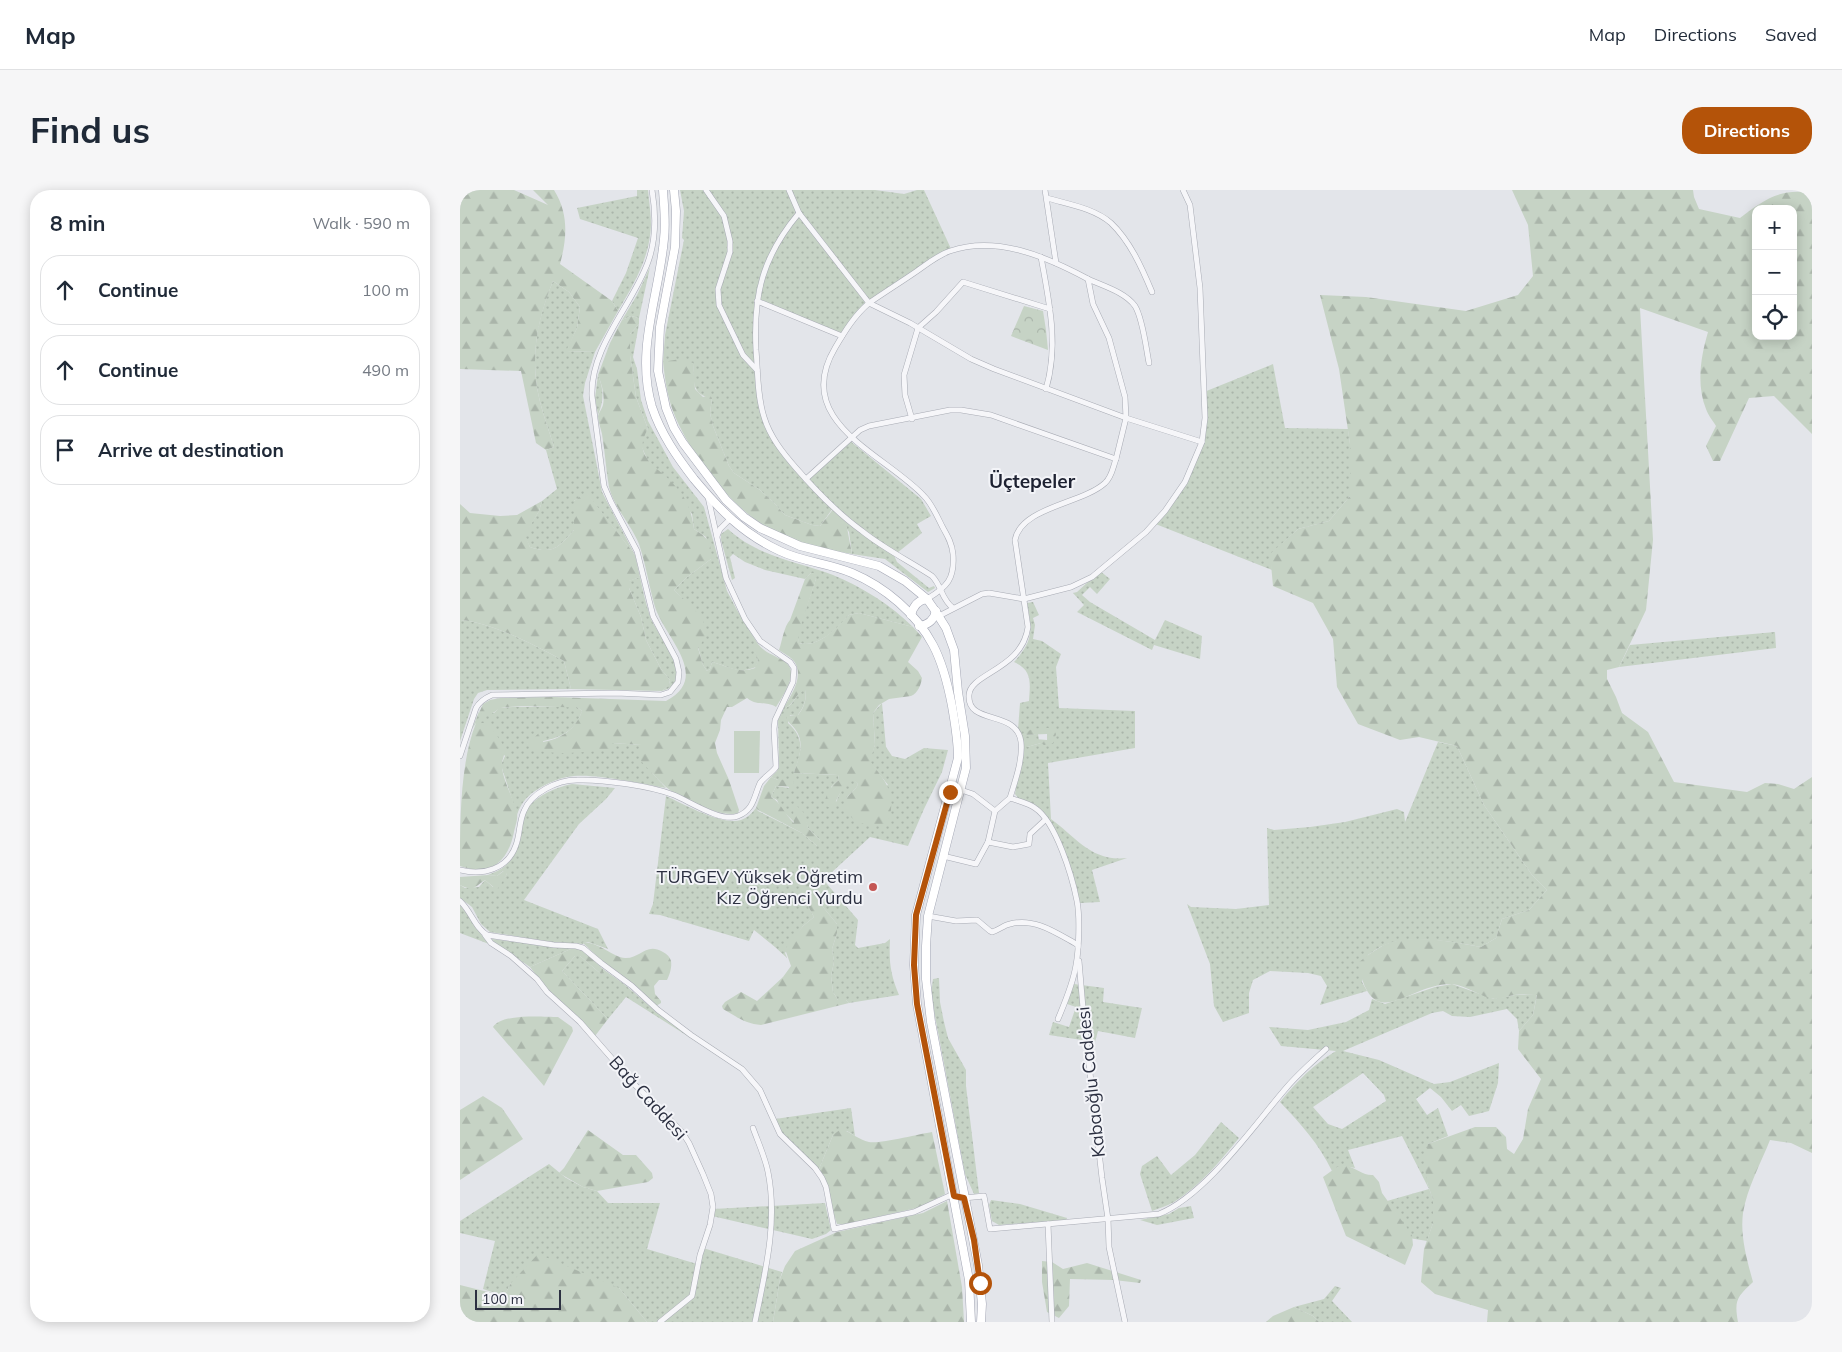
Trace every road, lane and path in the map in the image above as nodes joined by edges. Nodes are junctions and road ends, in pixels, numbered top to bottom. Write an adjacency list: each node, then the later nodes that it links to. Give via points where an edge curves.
1 (652, 190): 40 (street, via 654,231 650,255 600,357 592,382 592,396 604,486 637,550 653,616 676,659 678,682 670,692 661,695 616,693 487,697 476,708)
2 (663, 190): 28 (main road, via 664,240 647,337 649,393 672,449)
3 (674, 190): 32 (main road, via 675,247 660,327 658,364 666,408 682,443 726,500 760,528 800,546 883,568 905,580)
4 (706, 190): 20 (street, via 724,216 730,241 730,252 718,289 719,305 743,355)
5 (789, 190): 9 (street)
6 (1045, 190): 8 (street)
7 (1183, 190): 25 (street, via 1190,205 1200,288 1205,418)
8 (1046, 198): 11 (street); 13 (street, via 1091,212 1110,222 1132,250)
9 (799, 213): 14 (street, via 766,267); 15 (street)
10 (1040, 257): 11 (street); 15 (street, via 1002,246 949,251); 16 (street)
11 (1056, 263): 12 (street)
12 (1088, 279): 19 (street, via 1119,293 1133,304 1140,320); 22 (street, via 1093,304 1109,338)
13 (1152, 292)
14 (757, 301): 18 (street); 20 (street)
15 (869, 303): 17 (street); 18 (street)
16 (1050, 309): 17 (street, via 963,282); 21 (street, via 1053,345)
17 (918, 328): 21 (street, via 972,359); 23 (street, via 904,375 905,395)
18 (842, 336): 24 (street, via 828,360 824,386 828,408)
19 (1149, 363)
20 (758, 371): 27 (street, via 760,401 768,428)
21 (1046, 390): 22 (street)
22 (1126, 418): 25 (street); 26 (street)
23 (912, 419): 24 (street, via 869,426); 26 (street, via 950,410 974,411)
24 (851, 437): 27 (street); 31 (street, via 925,497 931,506 953,548 953,570)
25 (1202, 442): 33 (street, via 1185,482 1146,532 1100,572 1081,583)
26 (1116, 459): 33 (street, via 1110,478 1098,488 1036,515 1016,533 1014,540)
27 (806, 479): 31 (street, via 863,532 932,576)
28 (707, 495): 29 (main road); 30 (street)
29 (730, 519): 30 (street); 36 (main road, via 779,551 838,568 866,580 895,599)
30 (717, 536): 47 (street, via 726,578 745,619 760,641 794,668 793,682 775,720 776,767 761,781 752,806 739,816 730,817 703,810 657,790 584,780 566,781 543,791 528,804 522,815 516,845 504,863 490,871)
31 (942, 590): 32 (street); 34 (street, via 942,596)
32 (927, 599): 35 (main road); 36 (main road, via 918,603)
33 (1024, 599): 34 (street, via 989,593); 38 (street, via 1028,627 1022,648 1008,662 974,684)
34 (953, 608): 35 (street)
35 (937, 613): 37 (main road, via 929,622); 39 (main road, via 954,650)
36 (911, 615): 37 (main road)
37 (919, 626): 55 (main road, via 932,642 944,669 958,740 957,764 916,915 914,949 917,1004)
38 (969, 697): 39 (street); 42 (street, via 975,711 1004,721 1014,728 1020,739 1018,770)
39 (959, 698): 41 (main road, via 966,755)
40 (460, 756)
41 (961, 790): 43 (street, via 973,794); 46 (main road)
42 (1010, 798): 43 (street); 44 (street, via 1035,807)
43 (995, 812): 45 (street)
44 (1045, 820): 45 (street, via 1030,834 1030,844 1013,847); 51 (street, via 1059,843 1077,901)
45 (988, 842): 46 (street, via 976,864)
46 (943, 856): 49 (main road)
47 (460, 870)
48 (460, 901): 50 (street, Bağ Caddesi)
49 (928, 916): 51 (street, via 956,921 977,920 992,932 1011,924 1033,924); 56 (main road, via 925,958 928,1001)
50 (485, 934): 55 (street, via 583,948 658,1010 742,1069 760,1090 780,1134 822,1178 834,1229 914,1212); 59 (street, Bağ Caddesi, via 491,943 537,978 552,997 580,1022 682,1132 698,1158 711,1194 710,1225 692,1296)
51 (1078, 944): 52 (street, via 1074,976); 57 (street, Kabaoğlu Caddesi)
52 (1058, 1019)
53 (1326, 1049): 57 (street, via 1288,1086 1217,1169 1184,1199 1159,1214)
54 (753, 1128): 60 (street, via 768,1171 772,1214 768,1256)
55 (954, 1196): 56 (street); 61 (main road, via 969,1280)
56 (964, 1198): 58 (street, via 984,1196 990,1229); 62 (main road, via 978,1265)
57 (1108, 1219): 58 (street); 64 (street, Kabaoğlu Caddesi, via 1109,1247)
58 (1048, 1224): 63 (street)
59 (660, 1322)
60 (755, 1322)
61 (971, 1322)
62 (981, 1322)
63 (1052, 1322)
64 (1125, 1322)

